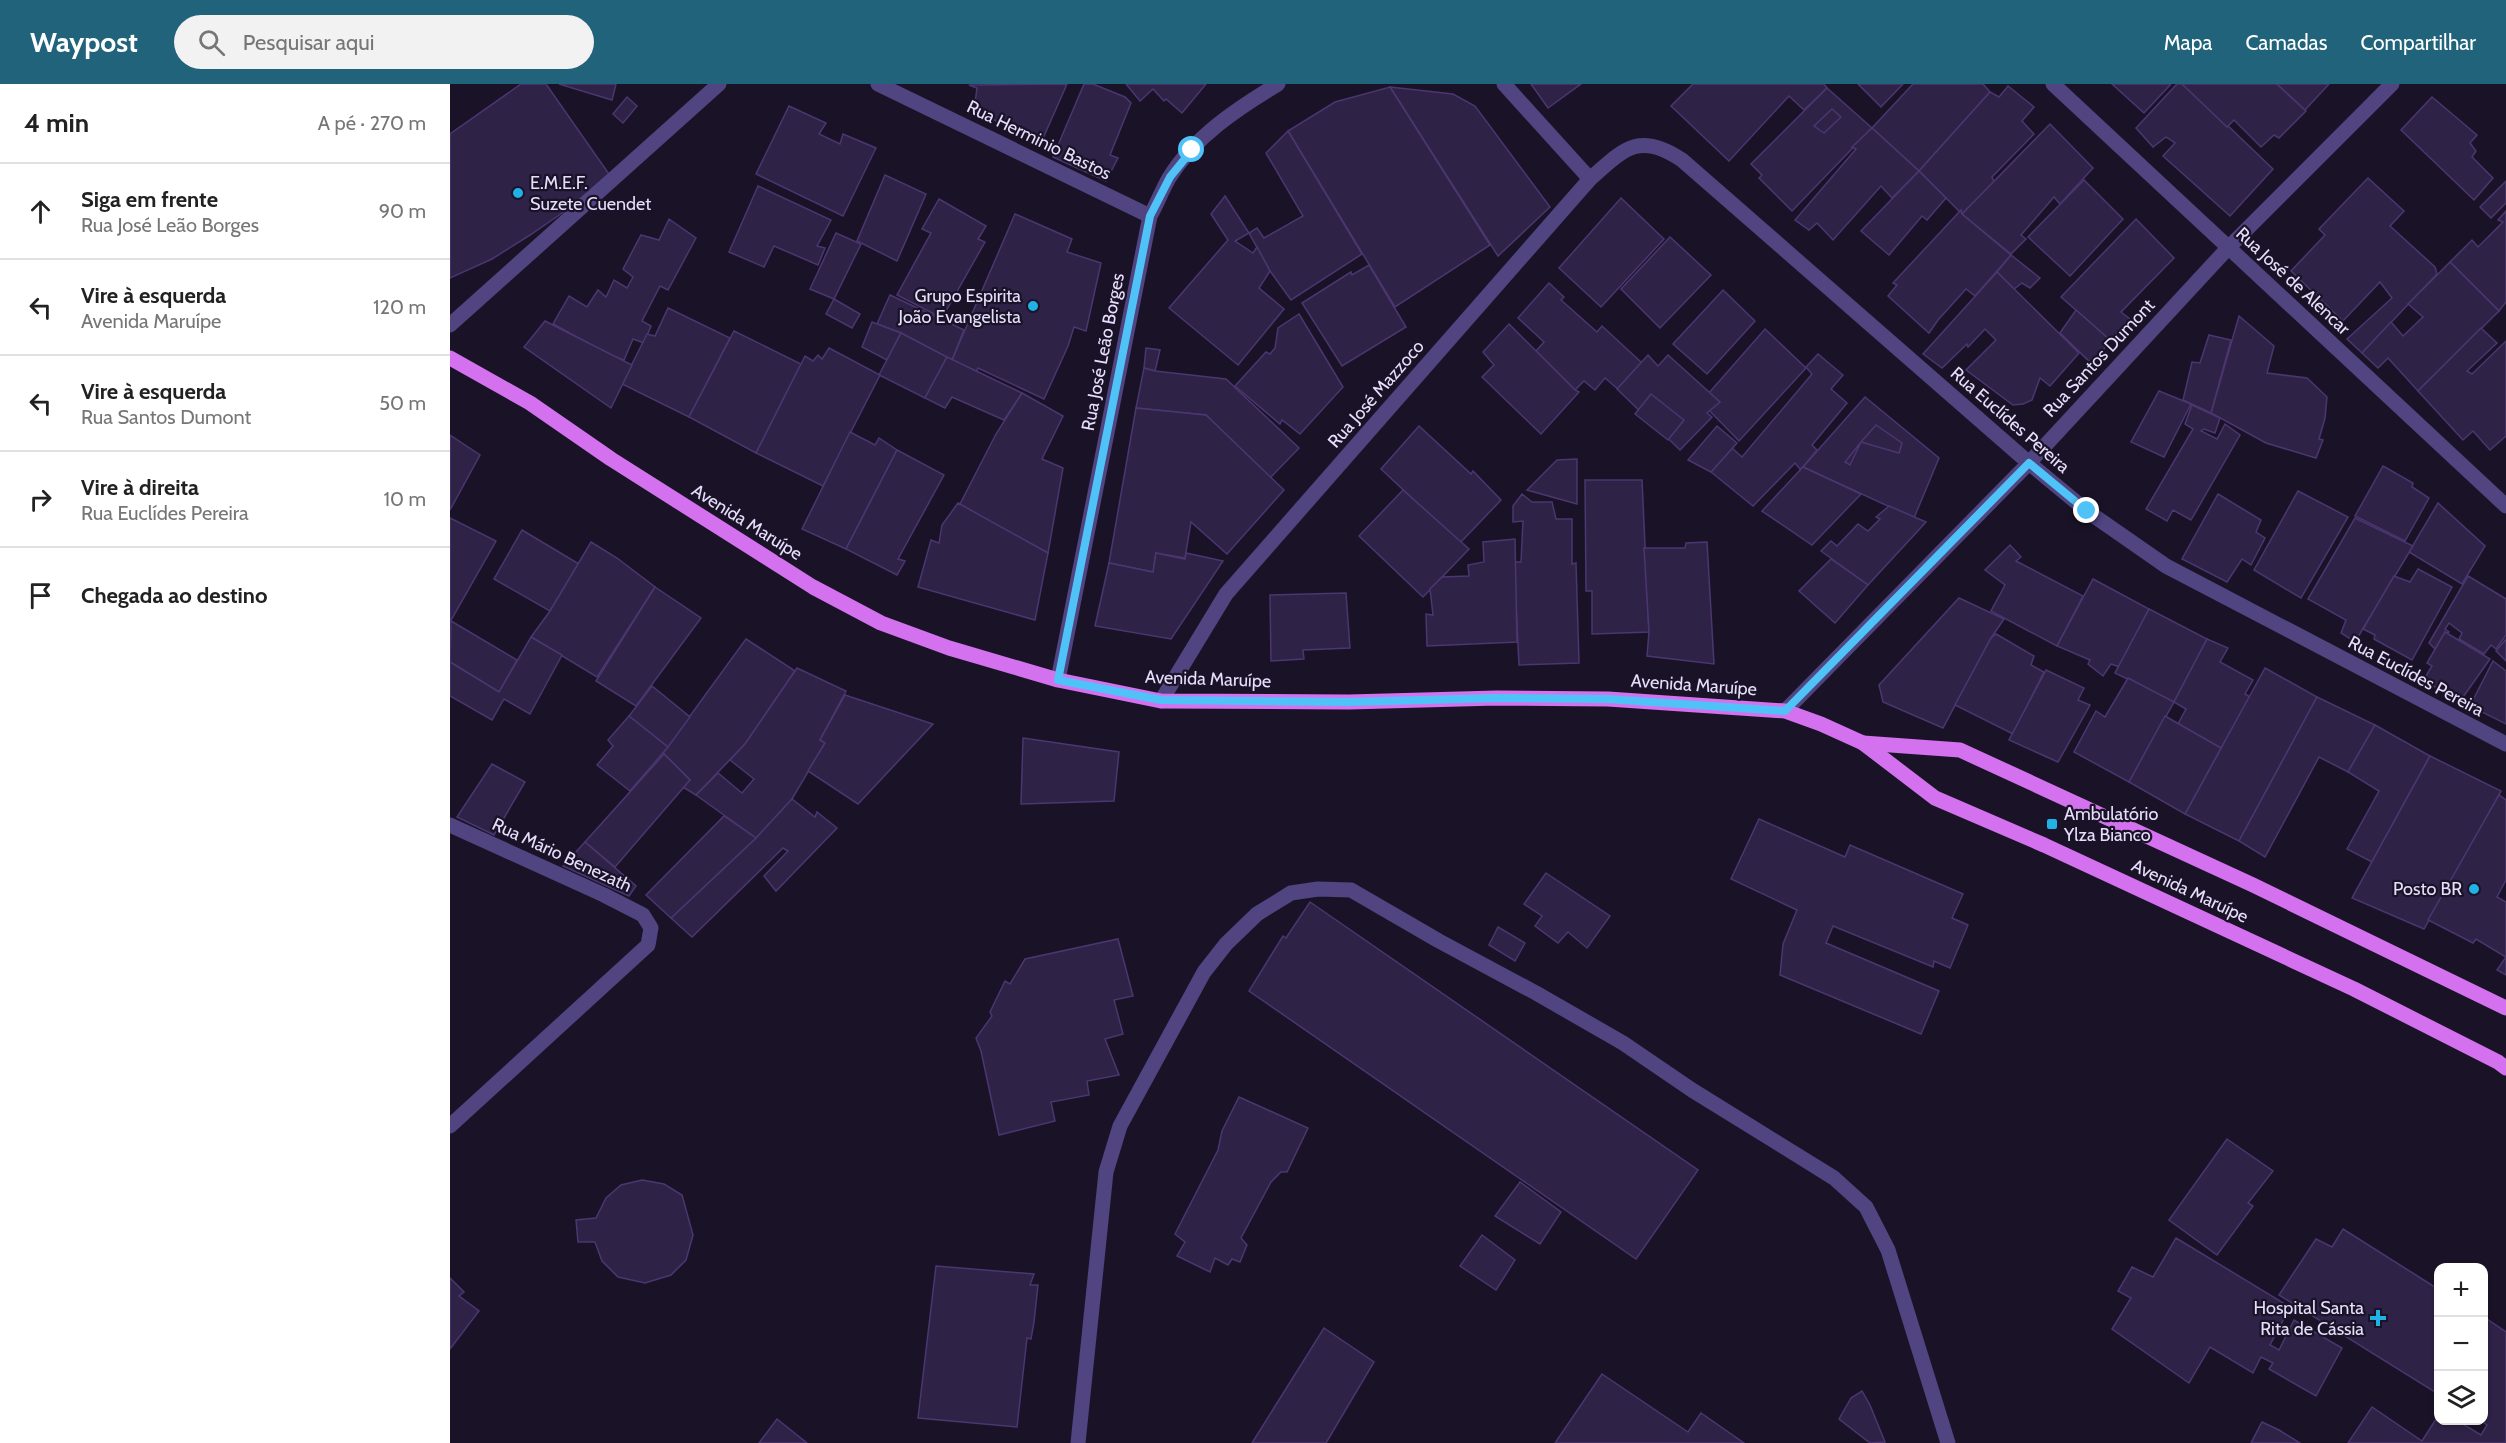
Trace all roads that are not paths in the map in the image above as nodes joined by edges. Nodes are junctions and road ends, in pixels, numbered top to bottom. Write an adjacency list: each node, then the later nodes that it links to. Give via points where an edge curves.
1 (719, 84): 11 (street)
2 (878, 84): 9 (street, Rua Herminio Bastos)
3 (1278, 84): 9 (street, Rua José Leão Borges, via 1233,111 1192,150 1170,177)
4 (1504, 84): 8 (street)
5 (2053, 84): 10 (street, Rua José de Alencar)
6 (2392, 84): 10 (street, Rua Santos Dumont)
7 (1651, 144): 8 (street, Rua José Mazzoco, via 1620,153); 13 (street, Rua Euclídes Pereira, via 1682,160)
8 (1590, 179): 16 (street, Rua José Mazzoco, via 1226,594)
9 (1150, 216): 15 (street, Rua José Leão Borges)
10 (2228, 248): 13 (street, Rua Santos Dumont); 14 (street, Rua José de Alencar)
11 (450, 325)
12 (450, 358): 15 (main road, Avenida Maruípe, via 530,403 611,459 813,586 881,623)
13 (2029, 463): 17 (street, Rua Santos Dumont); 19 (street, Rua Euclídes Pereira, via 2087,511 2166,566)
14 (2506, 506)
15 (1058, 680): 16 (main road, Avenida Maruípe)
16 (1161, 700): 17 (main road, Avenida Maruípe, via 1608,699)
17 (1785, 711): 18 (main road, Avenida Maruípe)
18 (1863, 743): 21 (main road, Avenida Maruípe, via 1960,750 2253,885); 22 (main road, Avenida Maruípe, via 1935,798 2354,989)
19 (2506, 744)
20 (450, 825): 23 (street, Rua Mário Benezath, via 604,895 643,915 651,928 648,945)
21 (2506, 1008)
22 (2506, 1068)
23 (450, 1125)
24 (1078, 1443): 25 (street, via 1106,1172 1120,1126 1204,972 1226,944 1257,914 1291,893 1318,889 1351,890 1536,993 1623,1043 1834,1178 1866,1207 1888,1250)
25 (1948, 1443)

